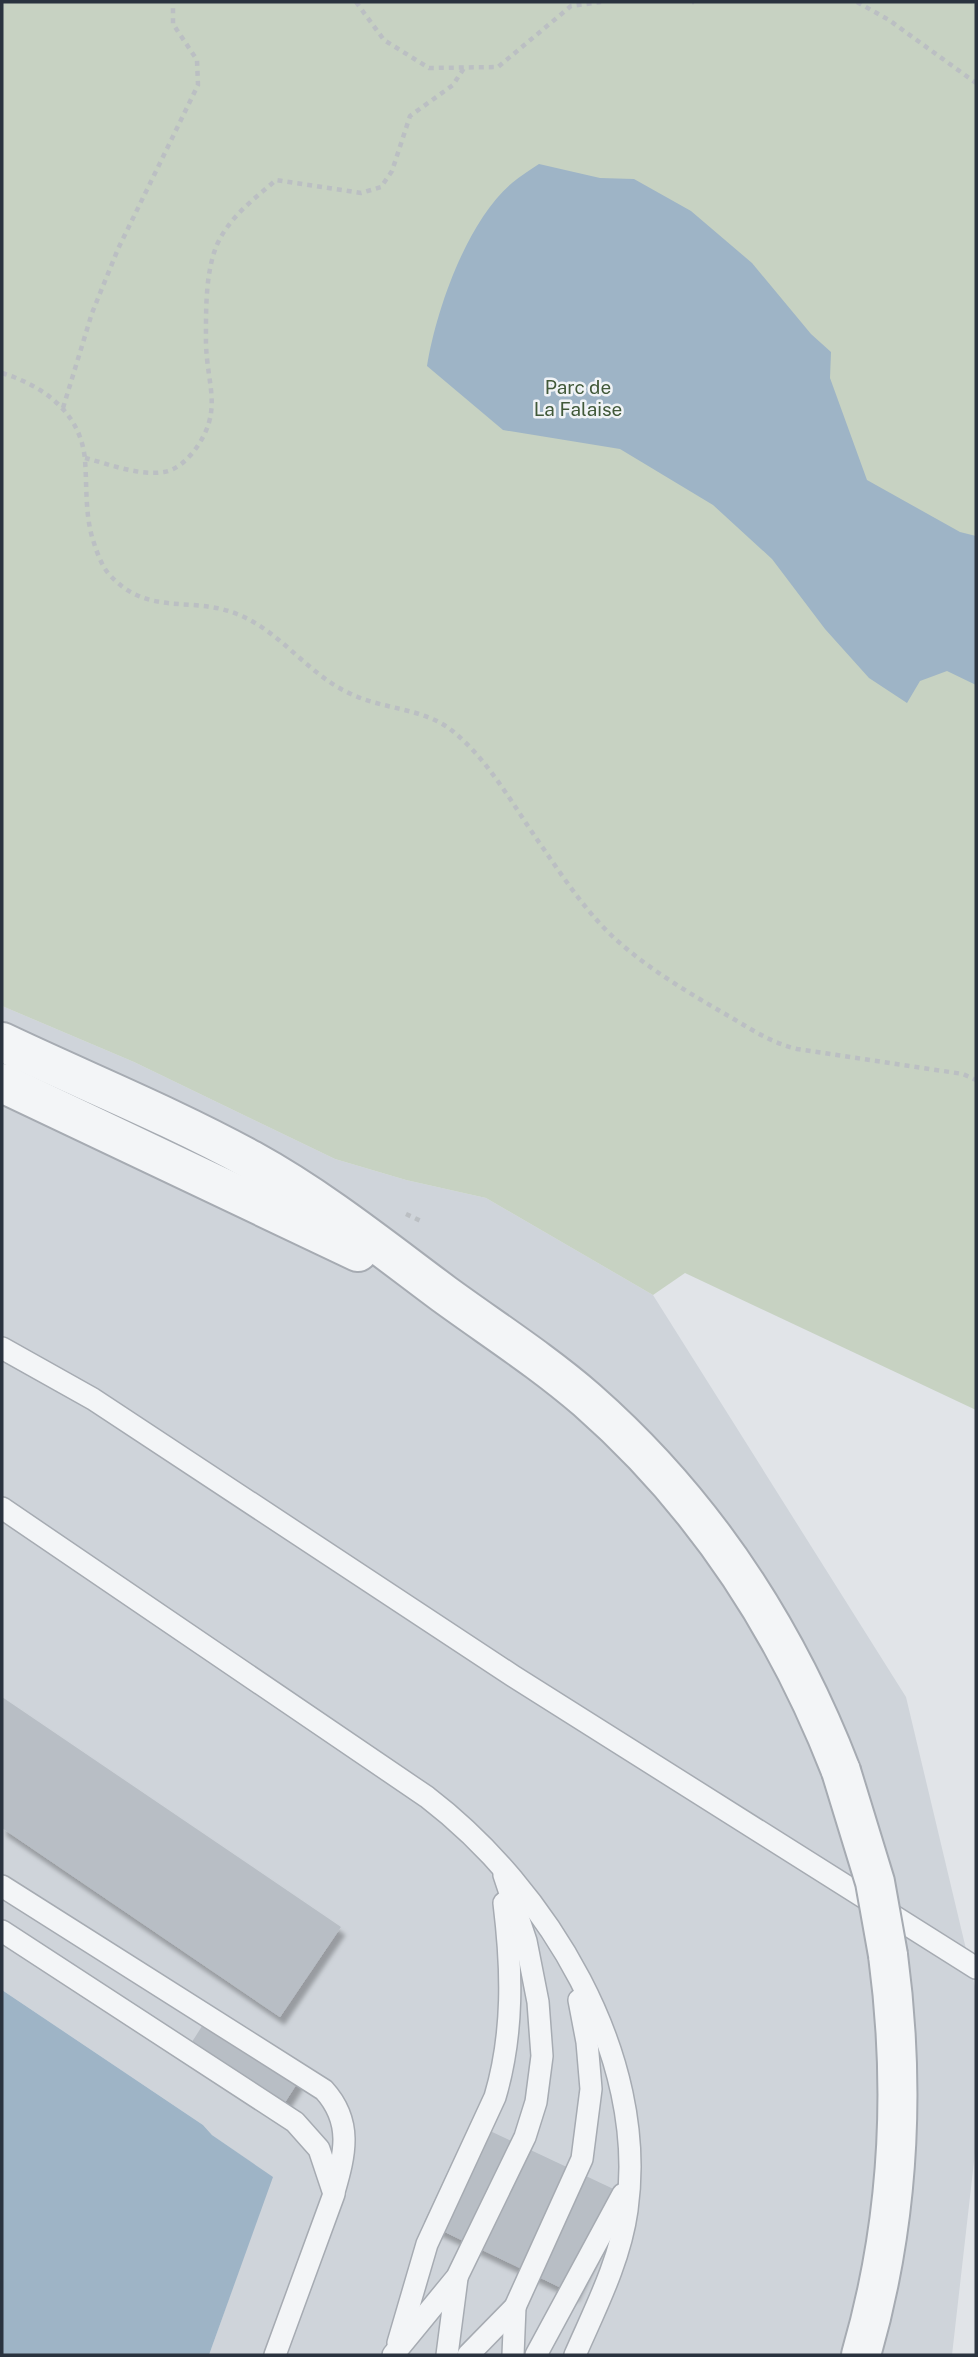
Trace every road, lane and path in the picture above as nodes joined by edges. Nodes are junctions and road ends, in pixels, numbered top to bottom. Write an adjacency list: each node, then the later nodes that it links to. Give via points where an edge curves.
1 (173, 2): 8 (path, via 173,24 197,60 198,85 118,249 92,313)
2 (356, 2): 5 (path, via 384,40 429,68)
3 (601, 2): 5 (path, via 570,6 498,66)
4 (857, 2): 6 (path)
5 (464, 68): 9 (path, via 453,85 410,116 392,172 381,187 361,193 276,180 225,228 215,249 208,291 206,346 213,410 189,457 165,472 149,473)
6 (976, 83)
7 (2, 373): 8 (path, via 45,393)
8 (63, 408): 9 (path, via 75,423)
9 (85, 458): 11 (path, via 94,542 107,571 125,589 164,604 236,613 280,639 347,693 438,721 452,730 483,763 592,914 623,946 697,999 771,1042 963,1074)
10 (2, 1042): 13 (street, via 250,1160 321,1203)
11 (976, 1080)
12 (2, 1083): 13 (street)
13 (448, 1297): 32 (street, bridge, via 586,1399 641,1450 688,1504 785,1645 841,1770 875,1882 897,2034 897,2145 884,2258)
14 (2, 1348): 20 (lane, via 93,1399 620,1745)
15 (2, 1508): 16 (lane, via 427,1797)
16 (498, 1859): 19 (lane, via 536,1906); 23 (lane, via 533,1968 542,2056 536,2102 525,2137); 25 (lane, via 510,1975 509,2026 501,2076 427,2244)
17 (2, 1886): 22 (lane, via 324,2090 339,2109 345,2136)
18 (2, 1931): 22 (lane, via 295,2122 319,2149)
19 (570, 1963): 21 (lane, via 616,2069 627,2122); 24 (lane, via 590,2064 586,2139 582,2159)
20 (976, 1968)
21 (630, 2182): 30 (lane); 31 (lane, via 622,2236)
22 (334, 2194): 26 (lane)
23 (457, 2277): 25 (lane); 27 (lane)
24 (515, 2307): 28 (lane); 29 (lane)
25 (395, 2352)
26 (275, 2355)
27 (447, 2355)
28 (468, 2355)
29 (513, 2355)
30 (536, 2355)
31 (575, 2355)
32 (861, 2355)

